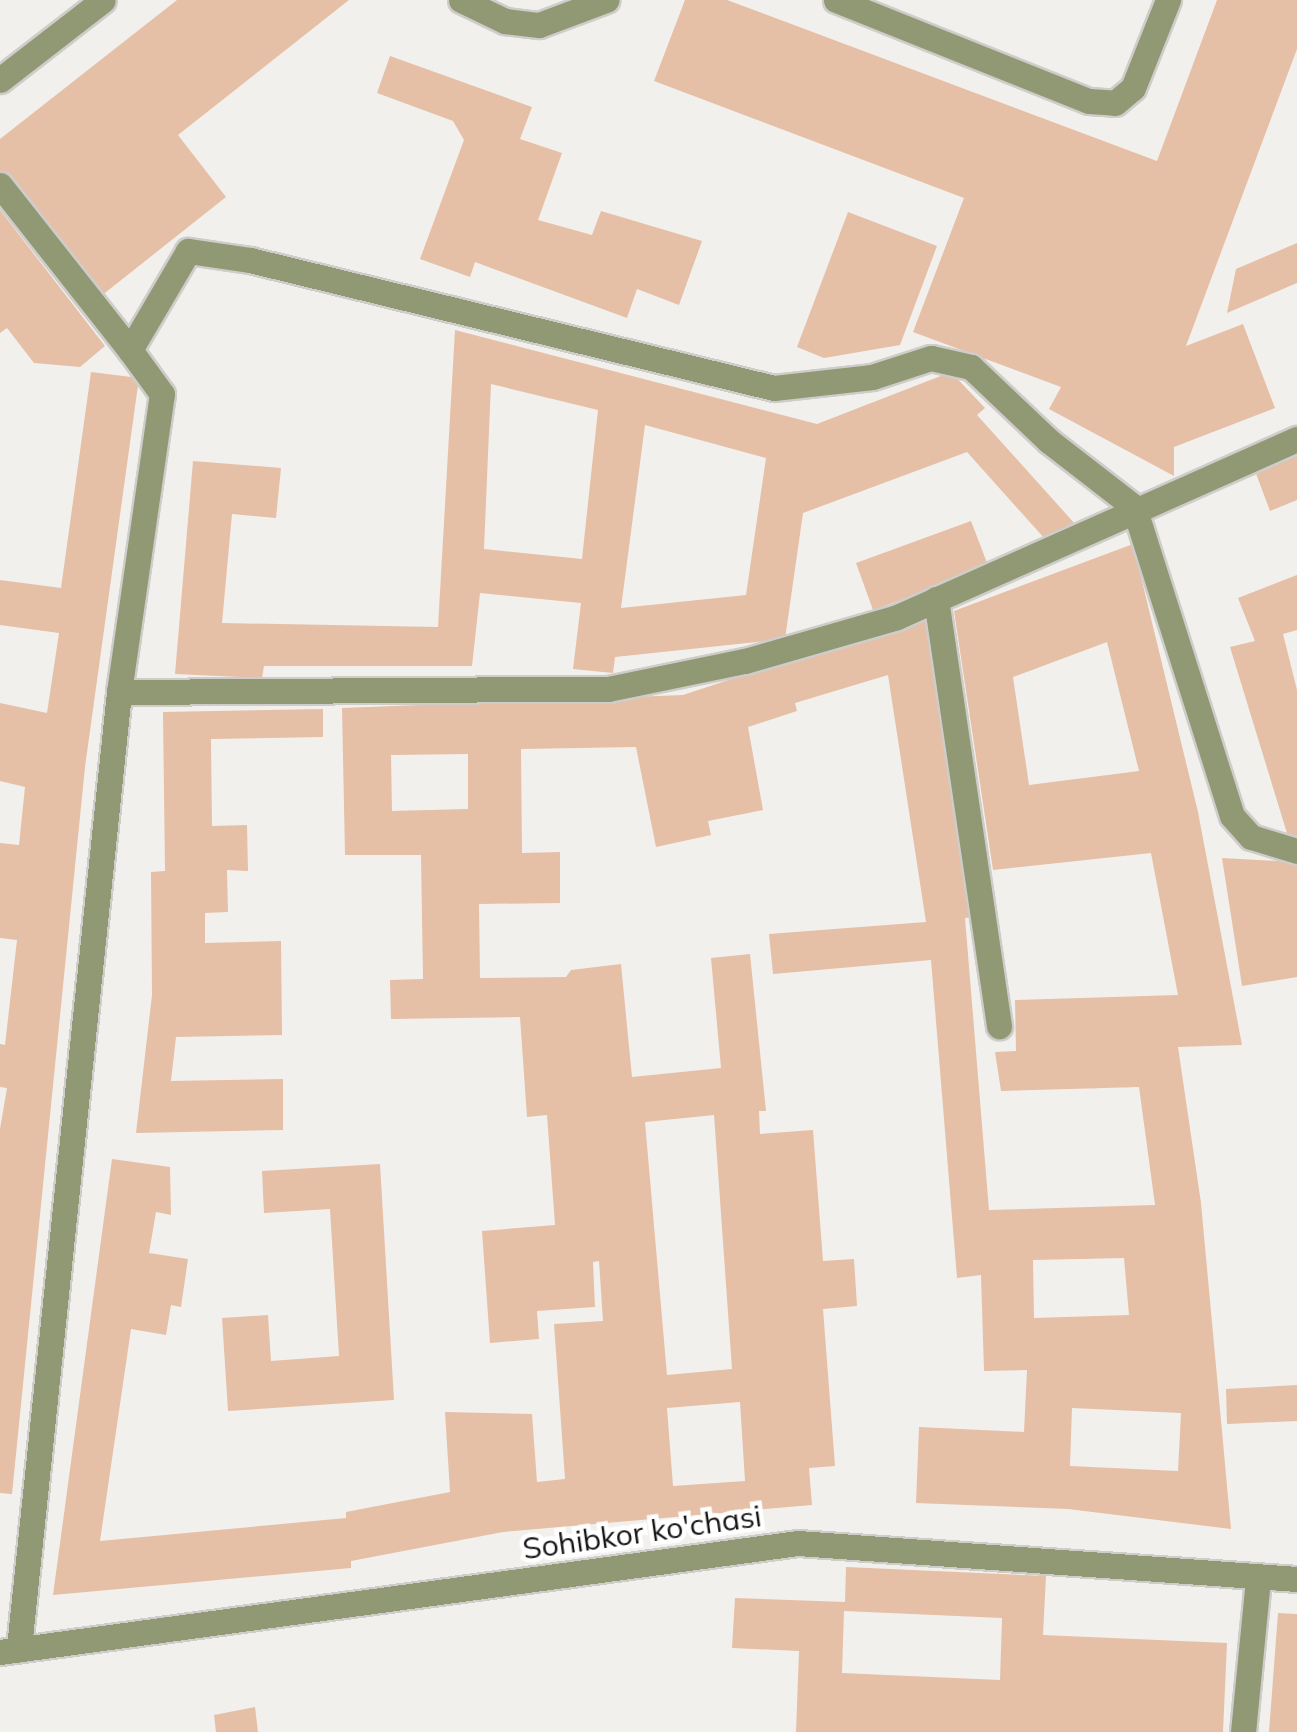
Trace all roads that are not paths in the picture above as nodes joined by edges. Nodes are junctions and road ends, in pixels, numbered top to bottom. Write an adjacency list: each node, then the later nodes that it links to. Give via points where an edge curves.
1 (103, 0): 7 (street)
2 (461, 0): 6 (street)
3 (606, 0): 6 (street, via 540,25)
4 (836, 0): 5 (street, via 1089,101 1115,103 1133,88)
5 (1168, 0)
6 (495, 6)
7 (0, 80)
8 (0, 185): 9 (street)
9 (130, 350): 11 (street, via 188,251 250,260 774,388 872,377 930,358 971,367); 13 (street, via 162,394)
10 (1297, 440): 11 (street)
11 (1134, 507): 12 (street); 14 (street, via 1232,816 1251,837)
12 (936, 599): 13 (street, via 746,661 608,689); 15 (street)
13 (118, 692): 18 (street)
14 (1297, 851)
15 (999, 1026)
16 (1258, 1578): 17 (street, Sohibkor ko'chasi); 18 (street, Sohibkor ko'chasi, via 798,1543); 19 (street)
17 (1297, 1579)
18 (10, 1649)
19 (1243, 1732)

